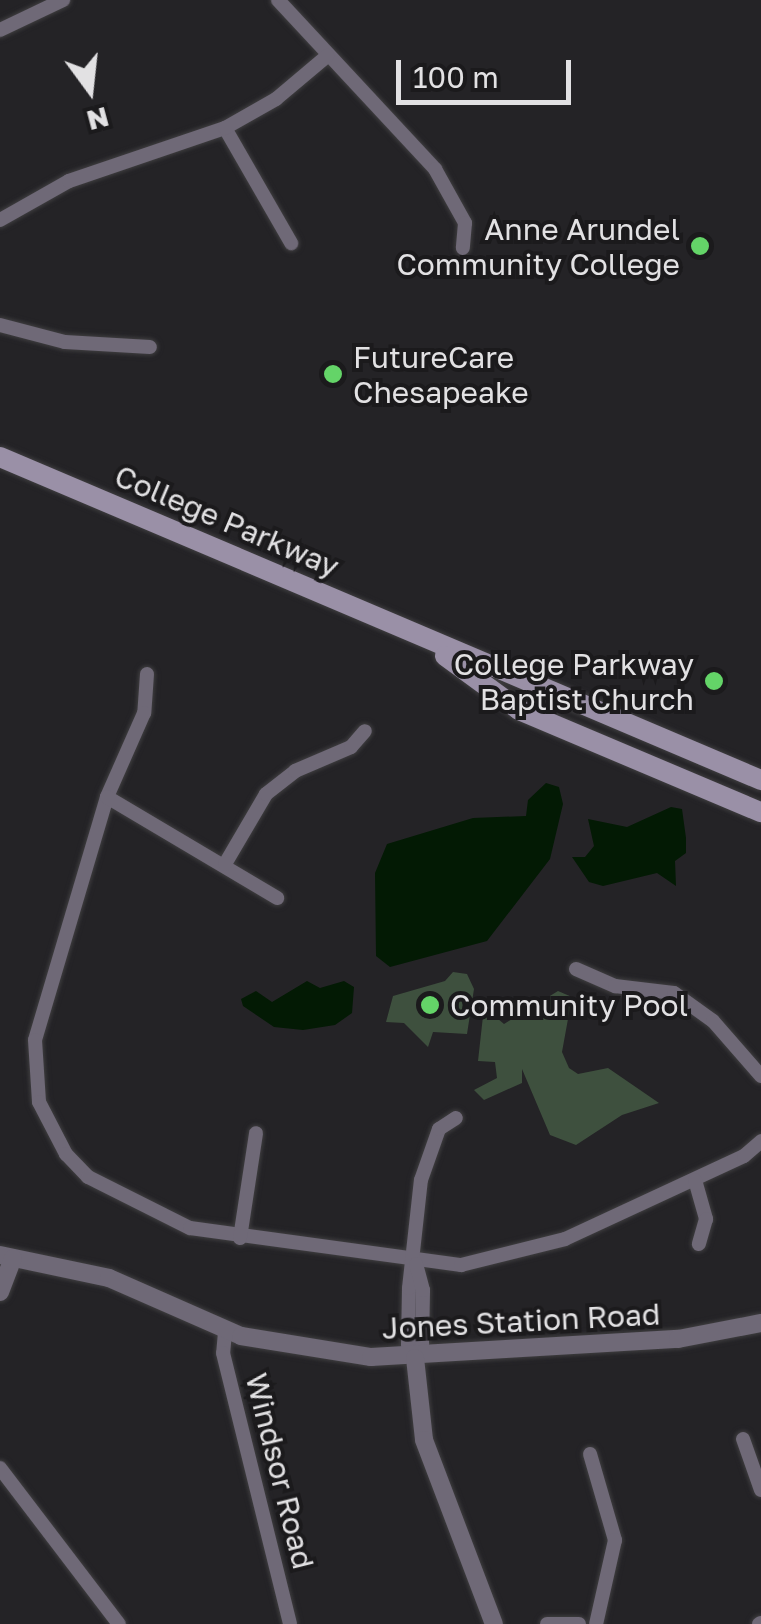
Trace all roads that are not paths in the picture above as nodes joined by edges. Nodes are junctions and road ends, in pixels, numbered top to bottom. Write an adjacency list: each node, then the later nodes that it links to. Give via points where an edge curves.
1 (64, 0): 3 (street)
2 (278, 0): 4 (street)
3 (0, 30)
4 (327, 56): 5 (street, via 276,99); 8 (street, via 435,169 465,223)
5 (225, 128): 6 (street, via 68,181); 7 (street)
6 (0, 220)
7 (291, 243)
8 (463, 248)
9 (0, 325): 10 (street, via 64,342)
10 (150, 346)
11 (0, 457): 12 (main road, College Parkway)
12 (428, 644): 14 (main road, College Parkway); 15 (main road, College Parkway)
13 (148, 674): 19 (street, via 144,714)
14 (519, 710): 15 (main road, via 607,733); 18 (main road, College Parkway)
15 (627, 722): 17 (main road, College Parkway); 18 (main road, via 638,750)
16 (365, 731): 21 (street, via 351,747 295,771 266,794)
17 (761, 780)
18 (689, 781): 20 (main road, College Parkway)
19 (107, 796): 21 (street); 29 (street, via 36,1040 38,1102 58,1142 88,1177 190,1228)
20 (761, 812)
21 (225, 864): 22 (street)
22 (277, 898)
23 (576, 969): 24 (street, via 615,986 674,993 713,1021)
24 (761, 1076)
25 (456, 1118): 32 (street, via 439,1129 428,1150)
26 (256, 1133): 29 (street)
27 (761, 1141): 28 (street)
28 (695, 1180): 30 (street, via 706,1219); 32 (street, via 566,1238 504,1257)
29 (240, 1238): 32 (street)
30 (699, 1244)
31 (6, 1256): 33 (street); 35 (street, Jones Station Road, via 108,1278)
32 (416, 1263): 36 (street, via 423,1290 422,1344)
33 (0, 1292)
34 (761, 1323): 36 (street, Jones Station Road, via 678,1339)
35 (225, 1332): 36 (street, Jones Station Road, via 298,1348); 42 (street, Windsor Road, via 223,1353)
36 (415, 1358): 43 (street, via 424,1440)
37 (743, 1439): 40 (street)
38 (590, 1454): 46 (street, via 615,1540)
39 (0, 1468): 41 (street)
40 (761, 1490)
41 (119, 1624)
42 (290, 1624)
43 (494, 1624)
44 (547, 1624): 45 (street)
45 (580, 1624)
46 (596, 1624)

